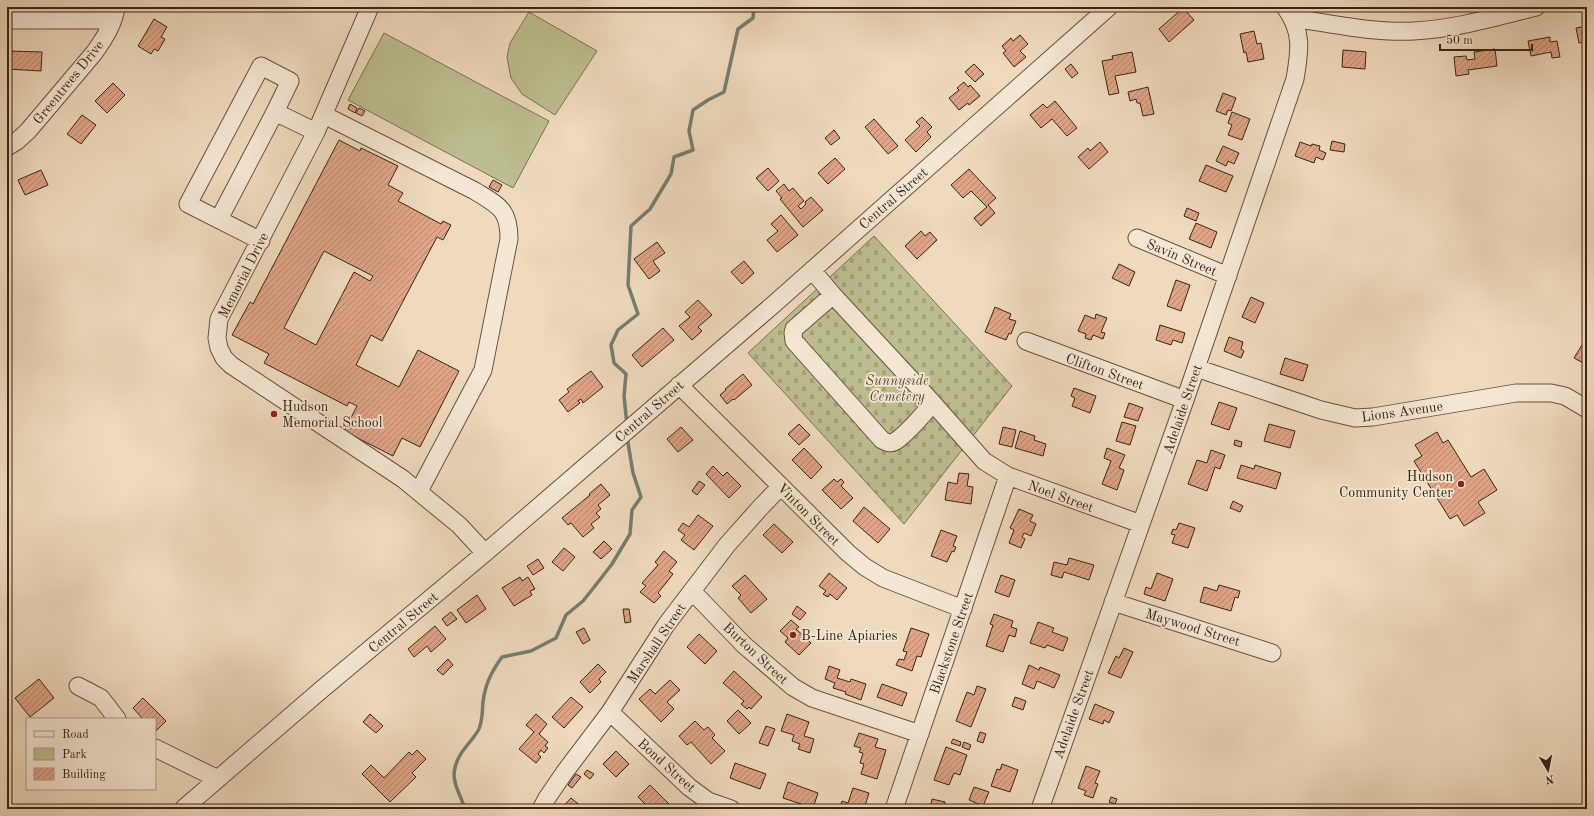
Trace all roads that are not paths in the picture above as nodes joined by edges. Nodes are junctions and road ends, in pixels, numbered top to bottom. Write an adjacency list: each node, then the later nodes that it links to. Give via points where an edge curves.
1 (370, 7): 8 (street, Memorial Drive)
2 (1109, 7): 14 (street, Central Street)
3 (1536, 7): 4 (street, via 1463,24 1412,31 1376,30)
4 (1289, 12): 15 (street, Adelaide Street, via 1299,35 1295,80)
5 (115, 14): 6 (street); 10 (street, Greentrees Drive, via 94,53 28,131 17,142)
6 (7, 20)
7 (275, 112): 9 (street); 11 (street); 11 (street, via 290,81 261,66 188,204)
8 (324, 115): 9 (street, Memorial Drive); 25 (street, via 475,191 494,202 507,218 509,239 483,370)
9 (316, 132): 13 (street, Memorial Drive)
10 (7, 147)
11 (219, 219): 13 (street)
12 (1137, 238): 15 (street, Savin Street)
13 (261, 241): 25 (street, Memorial Drive, via 219,319 217,338 224,358 231,366)
14 (812, 270): 16 (street, Noel Street); 19 (street, Central Street)
15 (1228, 276): 18 (street, Adelaide Street)
16 (833, 295): 21 (street, Noel Street); 21 (street, via 794,329 794,341 882,440 896,441)
17 (1026, 341): 20 (street, Clifton Street)
18 (1196, 368): 20 (street, Adelaide Street); 22 (street, Lions Avenue, via 1321,410 1355,418 1516,392 1565,396)
19 (679, 385): 24 (street, Vinton Street); 27 (street, Central Street)
20 (1185, 400): 26 (street, Adelaide Street)
21 (932, 402): 23 (street, Noel Street, via 984,461)
22 (1587, 409)
23 (1008, 476): 26 (street, Noel Street); 30 (street, Blackstone Street)
24 (781, 486): 28 (street, Marshall Street, via 727,545); 30 (street, Vinton Street, via 865,568 883,578)
25 (419, 491): 27 (street, Memorial Drive, via 459,525)
26 (1140, 524): 29 (street, Adelaide Street)
27 (485, 553): 37 (street, Central Street)
28 (692, 591): 33 (street, Marshall Street, via 666,625); 35 (street, Burton Street, via 744,645 793,687 812,698)
29 (1113, 602): 31 (street, Maywood Street); 42 (street, Adelaide Street)
30 (963, 609): 35 (street, Blackstone Street)
31 (1272, 652)
32 (78, 686): 34 (street, via 100,698)
33 (610, 712): 39 (street, Marshall Street, via 564,773); 40 (street, Bond Street, via 690,787 708,801)
34 (116, 718)
35 (920, 734): 41 (street, Blackstone Street)
36 (156, 748): 37 (street)
37 (218, 779): 38 (street, Central Street)
38 (183, 809)
39 (541, 809)
40 (731, 809)
41 (894, 809)
42 (1040, 809)

